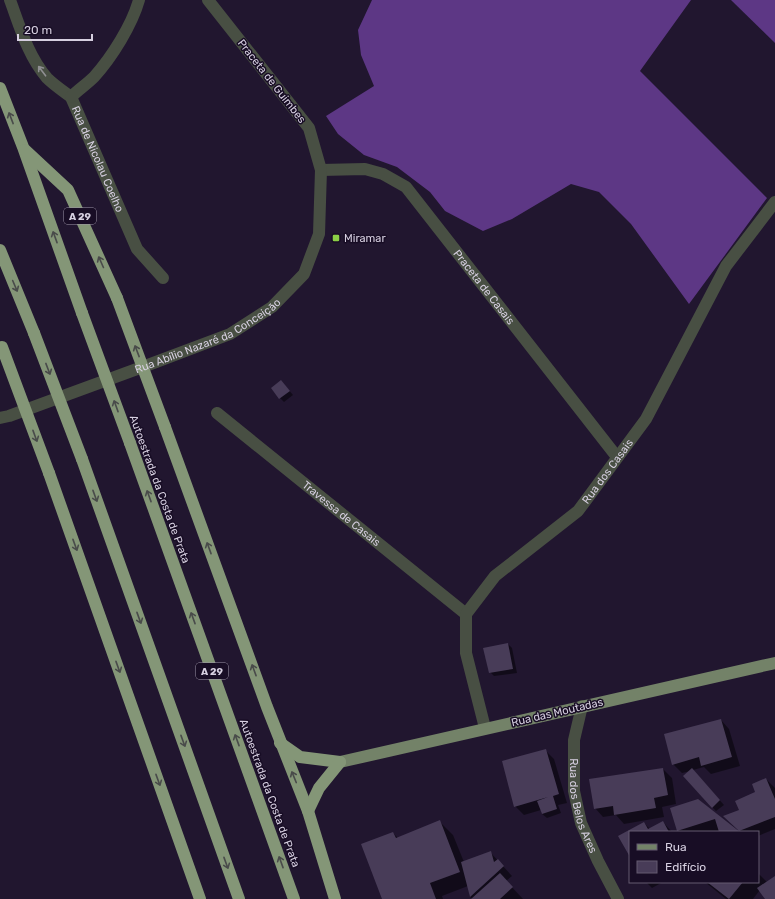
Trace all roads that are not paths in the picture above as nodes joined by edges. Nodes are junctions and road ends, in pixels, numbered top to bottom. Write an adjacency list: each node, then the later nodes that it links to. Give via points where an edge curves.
1 (10, 0): 5 (street, Rua de Nicolau Coelho, one-way to 1, via 54,85 37,65)
2 (139, 0): 5 (street, via 115,50 93,77)
3 (208, 0): 7 (street, Praceta de Guimbes, via 309,128)
4 (0, 88): 6 (highway, Autoestrada da Costa de Prata / A 29, one-way to 4)
5 (71, 97): 10 (street, Rua de Nicolau Coelho, via 137,249)
6 (23, 147): 19 (highway, A 29, one-way to 6, bridge, via 117,298 68,190); 24 (highway, Autoestrada da Costa de Prata / A 29, one-way to 6, bridge)
7 (320, 170): 13 (street, Rua Abílio Nazaré da Conceição, via 319,234 304,274 272,307 230,334); 14 (street, Praceta de Casais, via 365,169 383,174 406,187)
8 (775, 202): 14 (street, Rua dos Casais, via 726,266 646,419)
9 (0, 250): 23 (highway, one-way to 23, bridge, via 82,459)
10 (163, 278)
11 (1, 344): 22 (highway, one-way to 22, bridge, via 49,473)
12 (217, 413): 15 (street, Travessa de Casais)
13 (0, 418)
14 (617, 457): 15 (street, Rua dos Casais, via 578,511 495,576)
15 (466, 614): 18 (street, via 466,653)
16 (775, 663): 17 (main road, Rua das Moutadas)
17 (582, 706): 18 (main road, Rua das Moutadas); 26 (street, Rua dos Belos Ares, via 574,740 574,790 581,823)
18 (485, 728): 20 (main road, Rua das Moutadas)
19 (280, 743): 20 (highway, via 300,757); 21 (highway, A 29, one-way to 19)
20 (340, 762): 21 (highway, via 319,788)
21 (308, 811): 25 (highway, A 29)
22 (197, 896)
23 (239, 899)
24 (294, 899)
25 (335, 899)
26 (618, 899)

